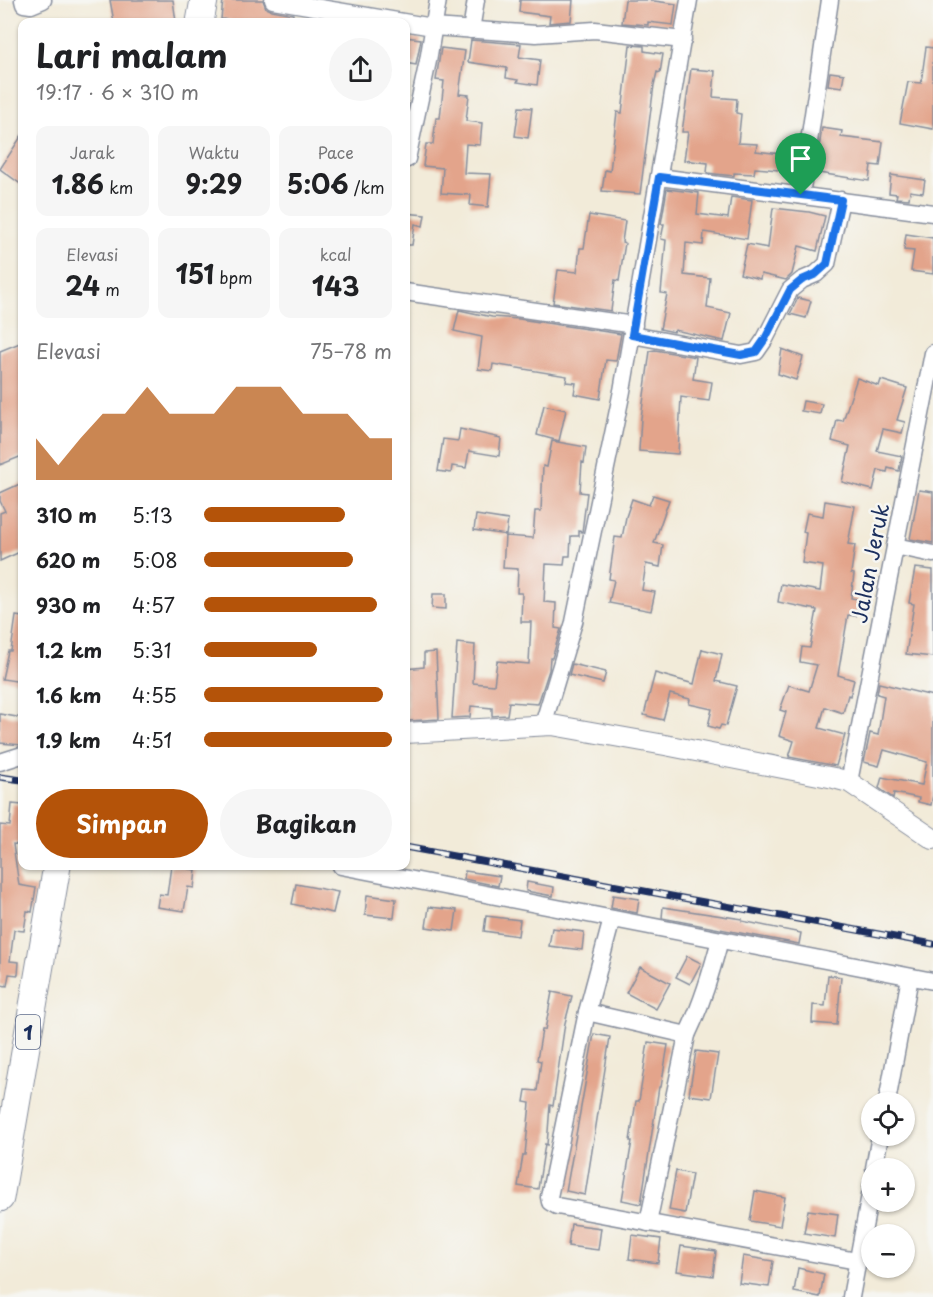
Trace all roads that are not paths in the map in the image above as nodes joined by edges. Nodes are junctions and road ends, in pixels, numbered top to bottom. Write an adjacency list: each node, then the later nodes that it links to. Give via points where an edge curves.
1 (23, 0): 2 (street, via 31,5)
2 (43, 0)
3 (204, 0): 9 (highway)
4 (273, 0): 10 (street)
5 (438, 0): 12 (street)
6 (476, 0): 13 (street)
7 (689, 0): 14 (street)
8 (830, 0): 17 (street)
9 (201, 18)
10 (380, 18)
11 (410, 23): 12 (street)
12 (433, 27): 13 (street); 15 (street)
13 (471, 30): 14 (street, via 536,34 595,30)
14 (683, 40): 16 (street)
15 (410, 145)
16 (659, 177): 17 (street); 21 (street)
17 (801, 195): 18 (street)
18 (841, 200): 19 (street); 21 (street, via 827,264 790,290 756,352 741,355)
19 (933, 213)
20 (410, 293): 21 (street)
21 (633, 330): 25 (street, via 574,622)
22 (933, 353): 23 (street, Jalan Jeruk)
23 (895, 546): 24 (street); 29 (street, Jalan Jeruk)
24 (933, 554)
25 (543, 725): 26 (street); 29 (street)
26 (410, 733)
27 (18, 756): 28 (street)
28 (0, 762)
29 (849, 782): 30 (street)
30 (933, 839)
31 (56, 870): 40 (highway, 1)
32 (361, 870): 33 (street)
33 (612, 919): 34 (street); 37 (street)
34 (720, 940): 35 (street); 38 (street)
35 (910, 977): 36 (street); 39 (street)
36 (933, 981)
37 (587, 1012): 38 (street); 43 (street, via 550,1202)
38 (687, 1035): 43 (street)
39 (889, 1092)
40 (7, 1110): 41 (highway, 1)
41 (0, 1198)
42 (867, 1212): 44 (street)
43 (648, 1223): 44 (street)
44 (857, 1261): 45 (street)
45 (850, 1297)

